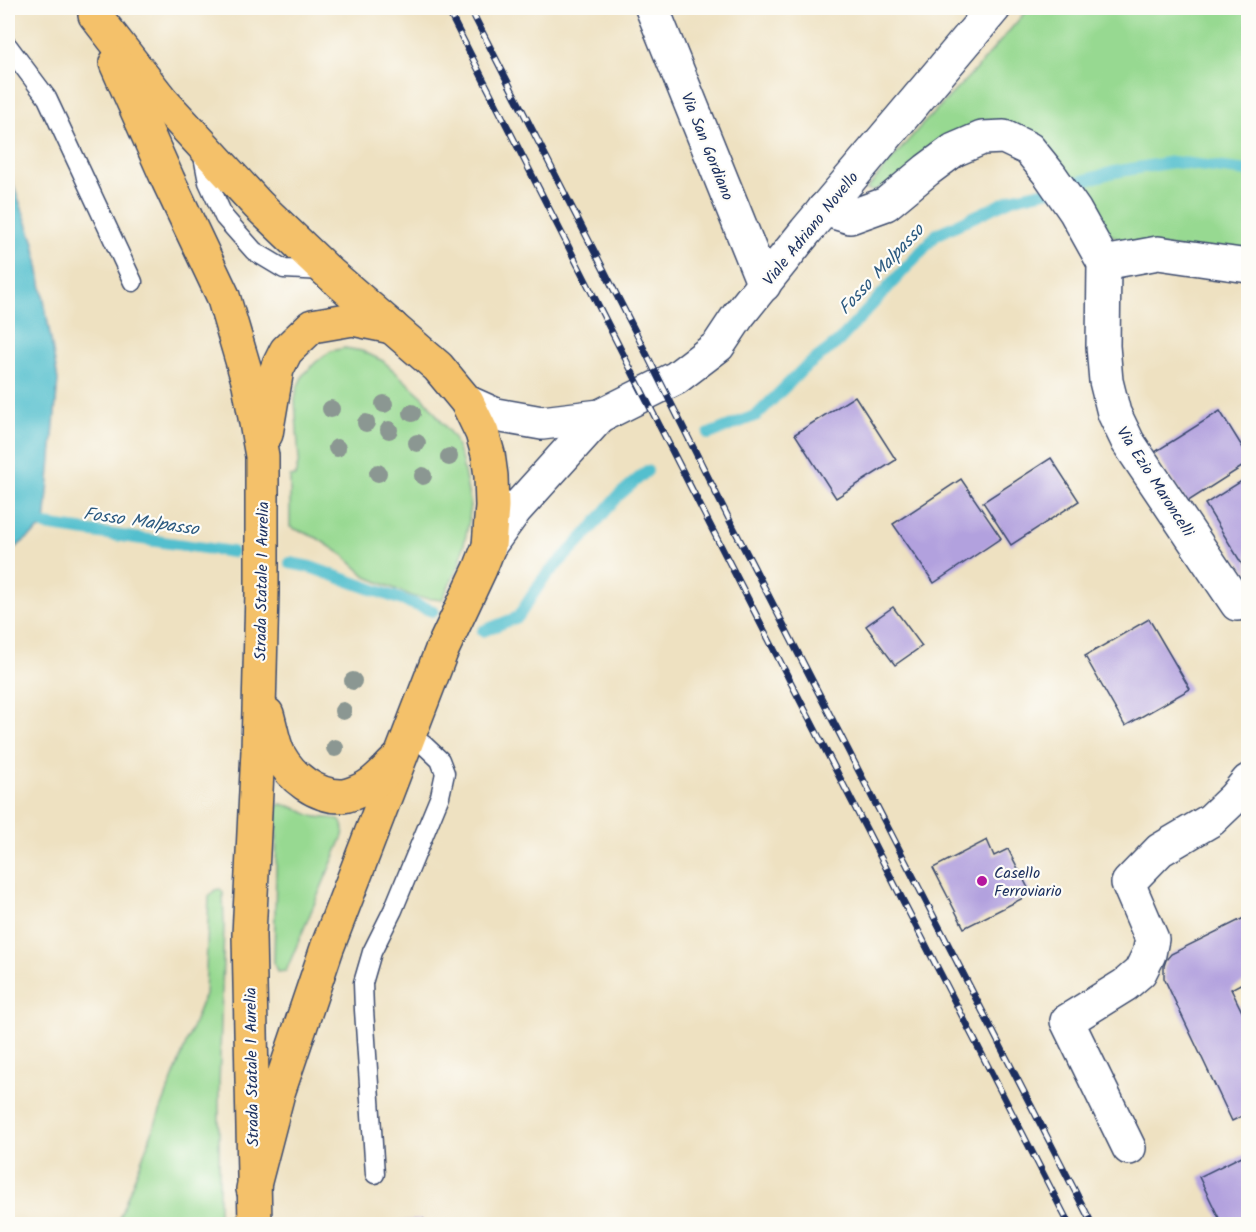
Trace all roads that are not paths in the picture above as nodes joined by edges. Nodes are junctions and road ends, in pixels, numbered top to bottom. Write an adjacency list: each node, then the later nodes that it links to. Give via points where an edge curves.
1 (652, 8): 9 (street, Via San Gordiano)
2 (994, 8): 5 (street, Viale Adriano Novello)
3 (92, 11): 10 (main road, Strada Statale 1 Aurelia, via 162,101 258,205); 13 (main road, Strada Statale 1 Aurelia, via 223,296 249,384)
4 (8, 46): 8 (lane, via 47,98)
5 (824, 209): 6 (street, Via Ezio Maroncelli, via 850,217 886,204 954,150 982,138 1004,137 1029,149 1050,175); 9 (street, Viale Adriano Novello)
6 (1104, 263): 7 (street, via 1158,253); 15 (street, Via Ezio Maroncelli, via 1103,346 1114,413 1128,442 1237,604)
7 (1248, 266)
8 (133, 282)
9 (764, 285): 12 (street, Viale Adriano Novello, via 718,346 676,378)
10 (392, 327): 11 (main road, Strada Statale 1 Aurelia, via 438,367); 13 (main road, via 352,319 312,327 286,351 277,369)
11 (467, 402): 12 (street, Viale Adriano Novello, via 496,415 542,423); 14 (main road, Strada Statale 1 Aurelia, via 483,433 491,476 492,506)
12 (600, 416): 14 (street, Viale Adriano Novello, via 515,510)
13 (263, 467): 16 (main road, Strada Statale 1 Aurelia)
14 (484, 557): 17 (main road, Strada Statale 1 Aurelia, via 441,652)
15 (1248, 599)
16 (259, 681): 17 (main road, via 278,753 311,789 345,796 367,787); 21 (main road, Strada Statale 1 Aurelia, via 249,935)
17 (405, 746): 20 (lane, via 424,745 440,760 445,773 440,796 372,952 363,983); 21 (main road, Strada Statale 1 Aurelia, via 327,948 278,1092)
18 (1248, 781): 19 (street, via 1211,820 1160,850 1128,883 1152,939 1149,954 1140,972 1125,985 1068,1022)
19 (1129, 1148)
20 (375, 1174)
21 (254, 1189): 22 (main road, Strada Statale 1 Aurelia)
22 (255, 1224)

